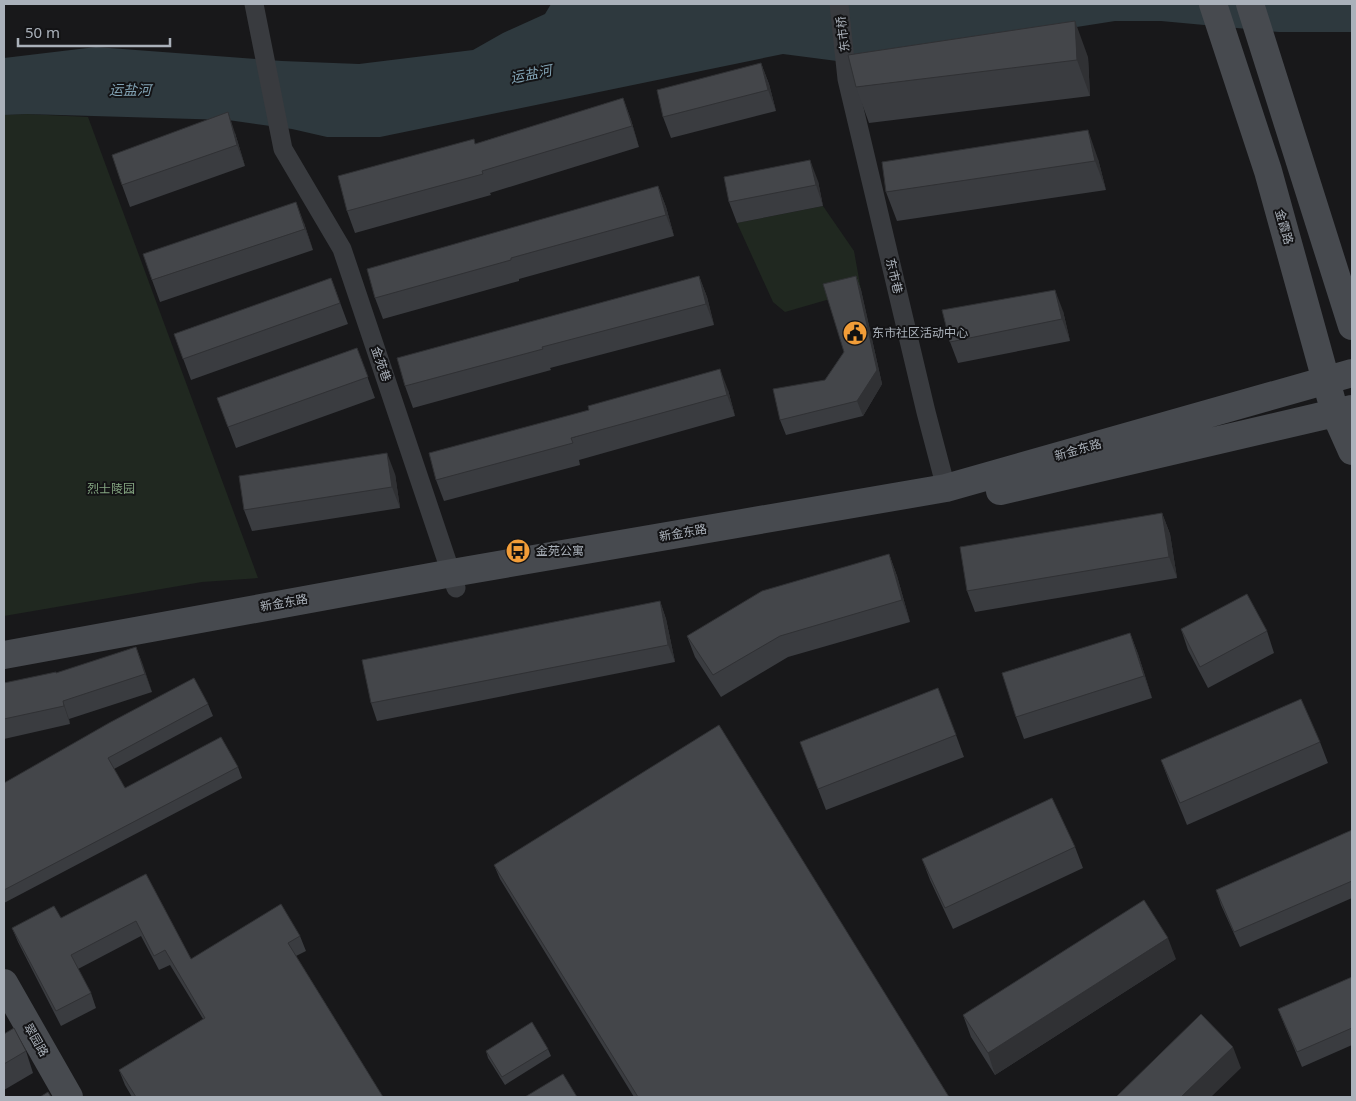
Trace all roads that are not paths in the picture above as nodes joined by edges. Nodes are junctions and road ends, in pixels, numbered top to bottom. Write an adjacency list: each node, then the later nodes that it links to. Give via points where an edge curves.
1 (254, 4): 12 (street, 金苑巷, via 284,149 342,249)
2 (839, 4): 5 (street, 东市桥)
3 (1213, 4): 8 (main road, 金霞路, via 1268,171)
4 (1250, 4): 6 (main road)
5 (846, 64): 11 (street, 东市巷)
6 (1352, 326)
7 (1352, 373): 8 (main road, 新金东路)
8 (1326, 380): 9 (main road, 金霞路); 11 (main road, 新金东路)
9 (1344, 411): 10 (main road, 金霞路); 12 (main road, 新金东路, via 947,503)
10 (1352, 451)
11 (946, 488): 12 (main road, 新金东路)
12 (454, 580): 13 (main road, 新金东路); 14 (main road, 新金东路)
13 (4, 654)
14 (4, 667)
15 (4, 983): 16 (main road, 翠园路)
16 (69, 1097)

